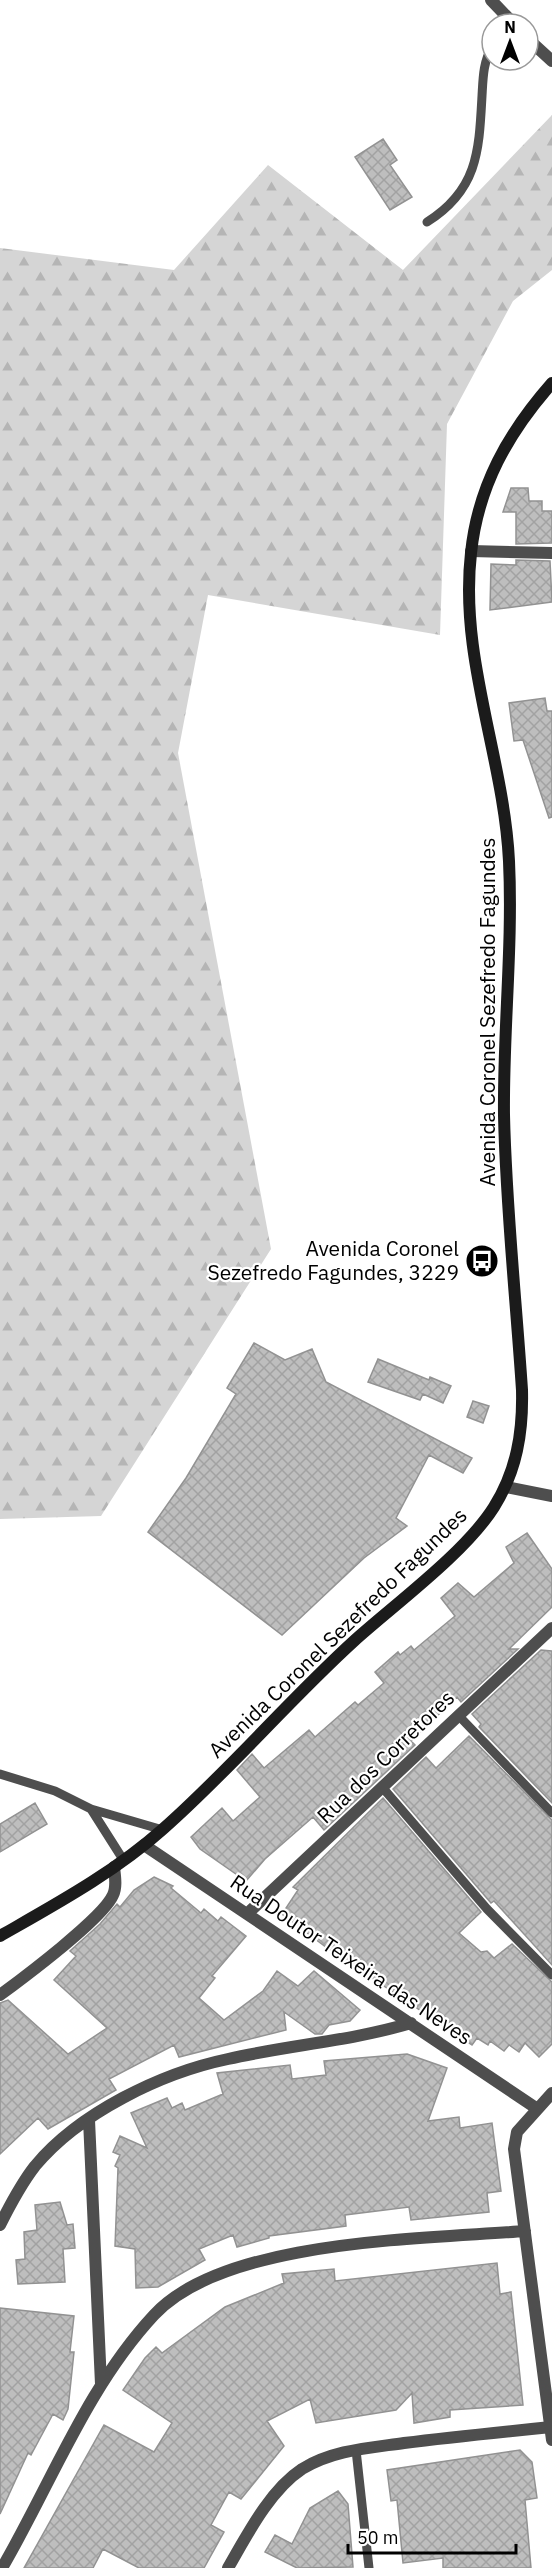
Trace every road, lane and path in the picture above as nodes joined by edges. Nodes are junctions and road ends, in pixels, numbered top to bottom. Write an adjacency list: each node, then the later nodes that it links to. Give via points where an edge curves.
1 (491, 0): 2 (street)
2 (502, 12)
3 (540, 50): 4 (street)
4 (552, 61)
5 (484, 72): 6 (lane, via 480,131 471,176 460,195)
6 (428, 222)
7 (552, 383): 8 (main road, Avenida Coronel Sezefredo Fagundes, via 508,438 485,490)
8 (471, 551): 9 (street); 10 (main road, Avenida Coronel Sezefredo Fagundes, via 468,601 474,657 505,810 509,862 504,1116 523,1428)
9 (552, 553)
10 (506, 1487): 11 (street); 18 (main road, Avenida Coronel Sezefredo Fagundes, via 470,1537 352,1643)
11 (552, 1496)
12 (550, 1634): 13 (street, Rua dos Corretores)
13 (458, 1715): 15 (street, Rua dos Corretores); 17 (lane)
14 (0, 1774): 16 (lane, via 55,1791)
15 (382, 1787): 21 (street, Rua dos Corretores); 23 (lane, via 487,1909)
16 (91, 1809): 18 (lane); 20 (lane)
17 (552, 1813)
18 (163, 1830): 19 (main road, Avenida Coronel Sezefredo Fagundes)
19 (144, 1845): 20 (main road, Avenida Coronel Sezefredo Fagundes); 21 (street, Rua Doutor Teixeira das Neves)
20 (119, 1864): 22 (main road, Avenida Coronel Sezefredo Fagundes); 24 (street, via 113,1897)
21 (247, 1914): 25 (street, Rua Doutor Teixeira das Neves)
22 (0, 1936)
23 (552, 1975)
24 (0, 1995)
25 (411, 2024): 27 (street, Rua Doutor Teixeira das Neves); 28 (street, via 225,2059 124,2097)
26 (552, 2093): 27 (street)
27 (536, 2108): 30 (street, via 517,2132 514,2149)
28 (89, 2120): 29 (street, via 35,2166); 31 (street)
29 (0, 2225)
30 (525, 2231): 31 (street, via 343,2247 270,2257 221,2272 156,2313); 32 (street)
31 (101, 2384): 35 (street)
32 (550, 2427): 33 (street); 34 (street)
33 (552, 2440)
34 (356, 2450): 36 (street, via 310,2465 277,2492); 37 (lane)
35 (2, 2568)
36 (228, 2568)
37 (369, 2568)

